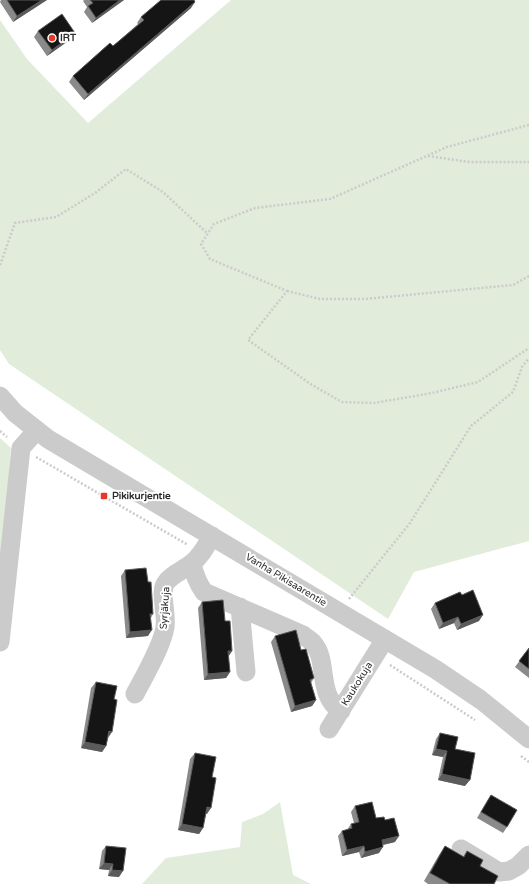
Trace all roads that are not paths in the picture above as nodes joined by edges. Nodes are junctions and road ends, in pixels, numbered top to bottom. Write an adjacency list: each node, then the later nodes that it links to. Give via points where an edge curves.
1 (0, 396): 2 (street, Vanha Pikisaarentie, via 15,413)
2 (37, 430): 3 (street, Vanha Pikisaarentie); 7 (street, via 21,448)
3 (212, 536): 4 (street, Syrjäkuja); 6 (street, Vanha Pikisaarentie)
4 (197, 558): 5 (street, via 194,573 204,592); 9 (street, Syrjäkuja, via 164,585 165,628)
5 (240, 607): 8 (street); 10 (street, via 303,635 313,643 318,652 328,699)
6 (386, 639): 10 (street, Kaukokuja); 12 (street, Vanha Pikisaarentie, via 481,700)
7 (0, 642)
8 (246, 672)
9 (136, 694)
10 (341, 711): 11 (street, Kaukokuja)
11 (330, 729)
12 (523, 746)
13 (460, 849): 14 (street, via 499,872 509,871 518,866)
14 (529, 855)

